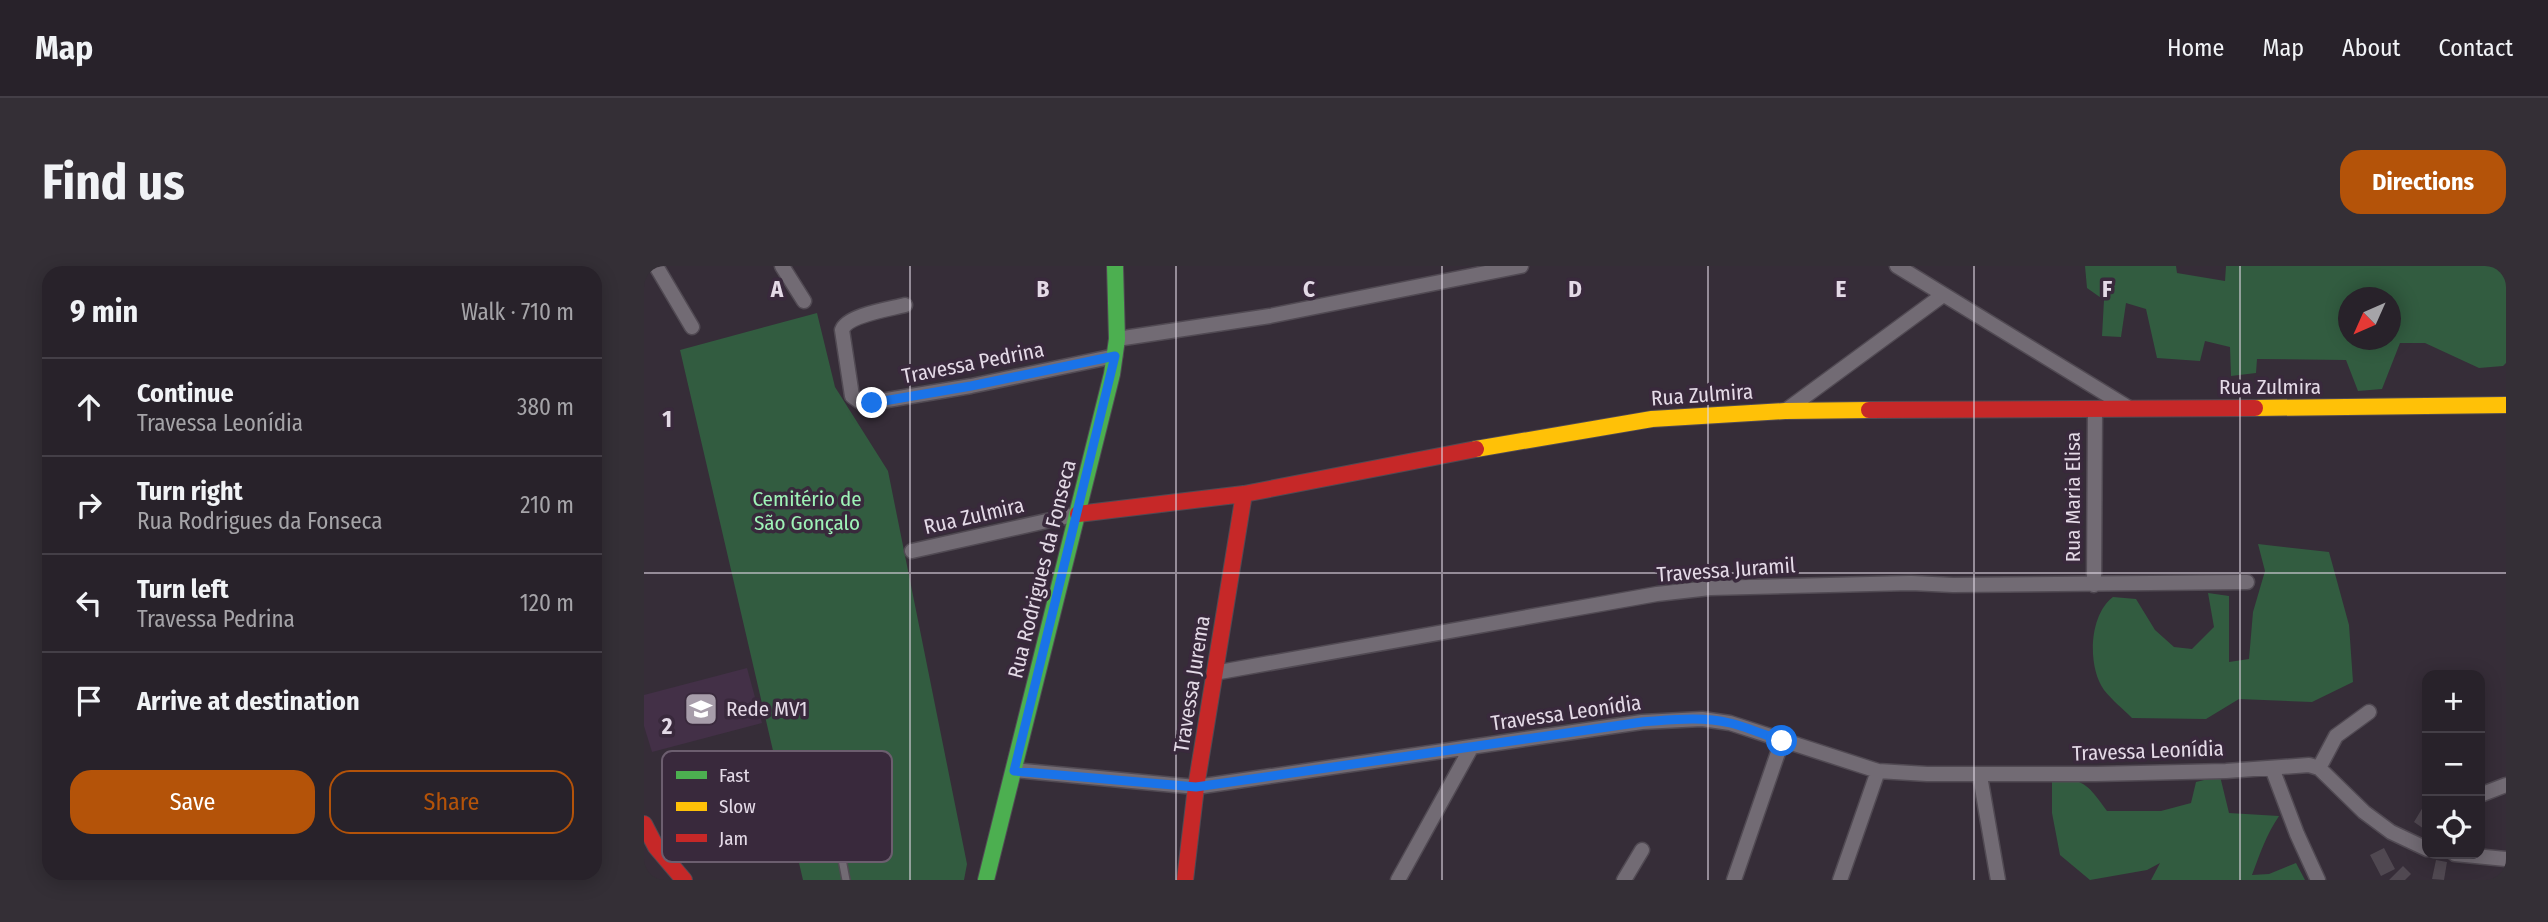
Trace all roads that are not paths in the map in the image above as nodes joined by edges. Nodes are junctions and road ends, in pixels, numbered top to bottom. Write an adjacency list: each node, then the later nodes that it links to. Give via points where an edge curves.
1 (656, 266): 9 (street)
2 (782, 266): 7 (street)
3 (1115, 266): 10 (street, Rua Rodrigues da Fonseca)
4 (1521, 266): 10 (street)
5 (1897, 266): 6 (street)
6 (1943, 295): 12 (street); 14 (street)
7 (804, 302)
8 (905, 304): 10 (street, Travessa Pedrina, via 844,325 852,396 863,404 971,386)
9 (692, 327)
10 (1116, 347): 16 (street, Rua Rodrigues da Fonseca)
11 (2506, 405): 12 (street, Rua Zulmira)
12 (2129, 408): 13 (street, Rua Zulmira)
13 (2095, 410): 14 (street, Rua Zulmira); 19 (street, Rua Maria Elisa)
14 (1785, 411): 15 (street, Rua Zulmira, via 1605,426)
15 (1244, 494): 16 (street, Rua Zulmira); 20 (street, Travessa Jurema)
16 (1078, 514): 17 (street, Rua Zulmira); 26 (street, Rua Rodrigues da Fonseca)
17 (912, 551)
18 (2247, 582): 19 (street, Travessa Juramil)
19 (2094, 585): 20 (street, Travessa Juramil, via 1710,588 1601,603)
20 (1214, 673): 30 (street, Travessa Jurema)
21 (2369, 712): 25 (street, via 2336,736)
22 (1782, 741): 23 (street, Travessa Leonídia, via 1730,723 1702,719 1642,722); 27 (street, Travessa Leonídia); 46 (street)
23 (1471, 748): 30 (street, Travessa Leonídia); 40 (street)
24 (2272, 768): 25 (street, Travessa Leonídia); 28 (street, Travessa Leonídia); 49 (street)
25 (2319, 768): 33 (street, via 2364,812)
26 (1014, 771): 30 (street, Travessa Leonídia); 43 (street, Rua Rodrigues da Fonseca)
27 (1878, 771): 28 (street, Travessa Leonídia); 47 (street)
28 (1980, 776): 48 (street)
29 (2506, 785): 31 (street)
30 (1196, 787): 44 (street, Travessa Jurema)
31 (2485, 792)
32 (644, 824): 35 (street)
33 (2422, 847)
34 (1642, 850): 45 (street)
35 (662, 856)
36 (2485, 857): 37 (street)
37 (2506, 859)
38 (843, 862): 42 (lane)
39 (673, 873): 41 (street)
40 (1402, 878)
41 (684, 880)
42 (846, 880)
43 (986, 880)
44 (1185, 880)
45 (1624, 880)
46 (1734, 880)
47 (1840, 880)
48 (1998, 880)
49 (2318, 880)

